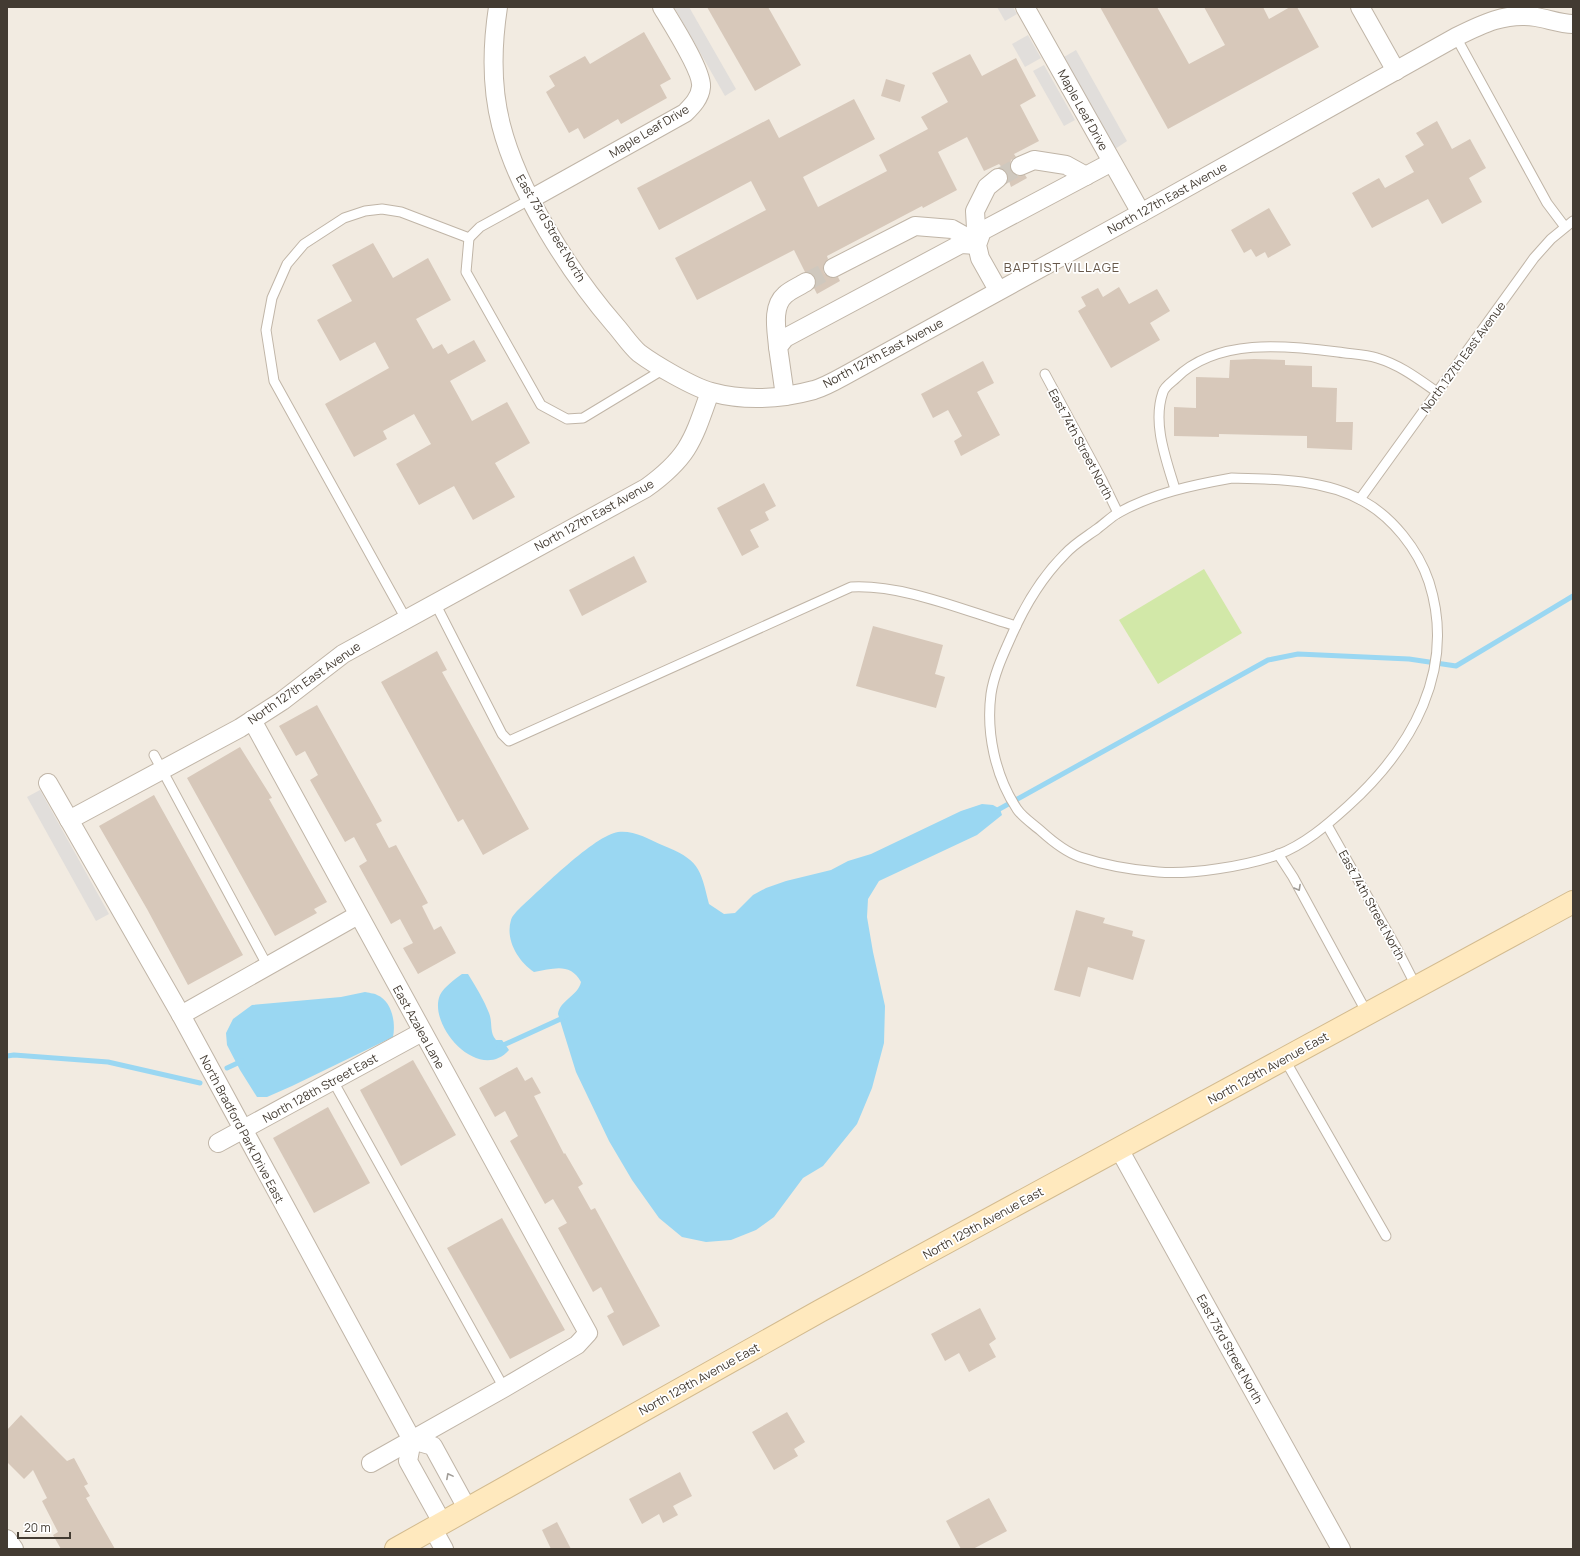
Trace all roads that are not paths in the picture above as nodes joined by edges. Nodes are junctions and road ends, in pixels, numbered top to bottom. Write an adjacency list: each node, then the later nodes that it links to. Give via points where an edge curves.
1 (498, 7): 12 (street, East 73rd Street North, via 493,43 494,88 501,125 515,168)
2 (662, 7): 12 (street, Maple Leaf Drive, via 697,70 702,87 696,102 685,112)
3 (1025, 7): 8 (street, Maple Leaf Drive)
4 (1360, 7): 7 (street)
5 (1573, 24): 6 (street, North 127th East Avenue, via 1535,16 1508,16 1486,22)
6 (1456, 37): 7 (street, North 127th East Avenue); 15 (lane, via 1547,203)
7 (1396, 71): 13 (street, North 127th East Avenue)
8 (1112, 162): 10 (street); 13 (street, Maple Leaf Drive)
9 (1020, 166): 10 (street, via 1034,160 1066,165)
10 (1086, 176): 17 (street, via 982,230)
11 (998, 178): 17 (street, via 987,187 975,211)
12 (531, 199): 16 (lane, via 480,227); 22 (street, East 73rd Street North, via 567,261 602,310 638,352)
13 (1141, 213): 20 (street, North 127th East Avenue)
14 (1573, 221): 15 (lane, North 127th East Avenue)
15 (1565, 227): 25 (lane, North 127th East Avenue, via 1534,258)
16 (469, 238): 22 (lane, via 466,272 541,405 567,420 583,418); 31 (lane, via 401,212 382,209 344,218 304,244 287,264 272,298 266,330 274,381)
17 (977, 244): 18 (street, via 952,229 915,226); 20 (street, via 980,258); 21 (street, via 961,244 785,338)
18 (833, 268)
19 (806, 282): 21 (street, via 784,296 777,308)
20 (998, 290): 26 (street, North 127th East Avenue, via 844,376 815,390)
21 (778, 347): 26 (street)
22 (664, 369): 24 (street, East 73rd Street North)
23 (1045, 374): 29 (lane, East 74th Street North)
24 (710, 392): 26 (street, North 127th East Avenue, via 739,397); 30 (street, North 127th East Avenue, via 693,439 665,474 646,488)
25 (1437, 392): 27 (lane, via 1400,367 1375,357 1347,353 1258,347 1228,351 1202,360 1186,368 1164,390 1160,405 1159,421 1164,452); 28 (lane, North 127th East Avenue)
26 (785, 396)
27 (1175, 489): 28 (lane, East 74th Street North, via 1232,478 1271,479 1298,481); 29 (lane, East 74th Street North)
28 (1360, 499): 37 (lane, East 74th Street North, via 1381,513 1406,540 1426,575 1435,601 1438,631 1436,653 1432,681 1410,734 1368,788)
29 (1118, 513): 32 (lane, East 74th Street North, via 1067,552 1045,576)
30 (435, 603): 31 (street, North 127th East Avenue); 32 (lane, via 502,734 510,741 851,587 872,586 901,591)
31 (406, 619): 33 (street, North 127th East Avenue, via 343,654)
32 (1016, 626): 38 (lane, East 74th Street North, via 999,664 991,692 993,752 999,774 1018,811 1051,840 1077,856 1122,867 1162,872 1195,871 1240,864)
33 (252, 720): 34 (street, North 127th East Avenue); 40 (street, East Azalea Lane)
34 (158, 762): 36 (street, North 127th East Avenue); 41 (lane)
35 (48, 783): 36 (street, North Bradford Park Drive East)
36 (69, 820): 44 (street, North Bradford Park Drive East)
37 (1327, 825): 38 (lane, East 74th Street North); 42 (lane, East 74th Street North)
38 (1278, 854): 43 (lane, one-way to 43)
39 (1573, 902): 42 (street, North 129th Avenue East)
40 (358, 915): 41 (street); 45 (street, East Azalea Lane)
41 (267, 965): 44 (street)
42 (1416, 986): 43 (street, North 129th Avenue East)
43 (1367, 1013): 46 (street, North 129th Avenue East)
44 (181, 1015): 48 (street, North Bradford Park Drive East)
45 (422, 1032): 47 (street, North 128th Street East); 52 (street, East Azalea Lane, via 588,1333 577,1345)
46 (1285, 1060): 50 (street, North 129th Avenue East); 51 (lane)
47 (333, 1081): 48 (street, North 128th Street East); 52 (lane)
48 (243, 1130): 49 (street, North 128th Street East); 53 (street, North Bradford Park Drive East)
49 (218, 1144)
50 (1119, 1148): 55 (street, North 129th Avenue East, via 820,1311); 61 (street, East 73rd Street North)
51 (1386, 1236)
52 (504, 1388): 53 (street)
53 (412, 1440): 54 (street); 55 (street, one-way to 53, via 433,1446); 56 (street, via 408,1461)
54 (371, 1463)
55 (468, 1510): 56 (street, North 129th Avenue East)
56 (438, 1526): 59 (street, North 129th Avenue East); 60 (street)
57 (7, 1539): 58 (street)
58 (14, 1549)
59 (396, 1549)
60 (444, 1549)
61 (1340, 1549)

